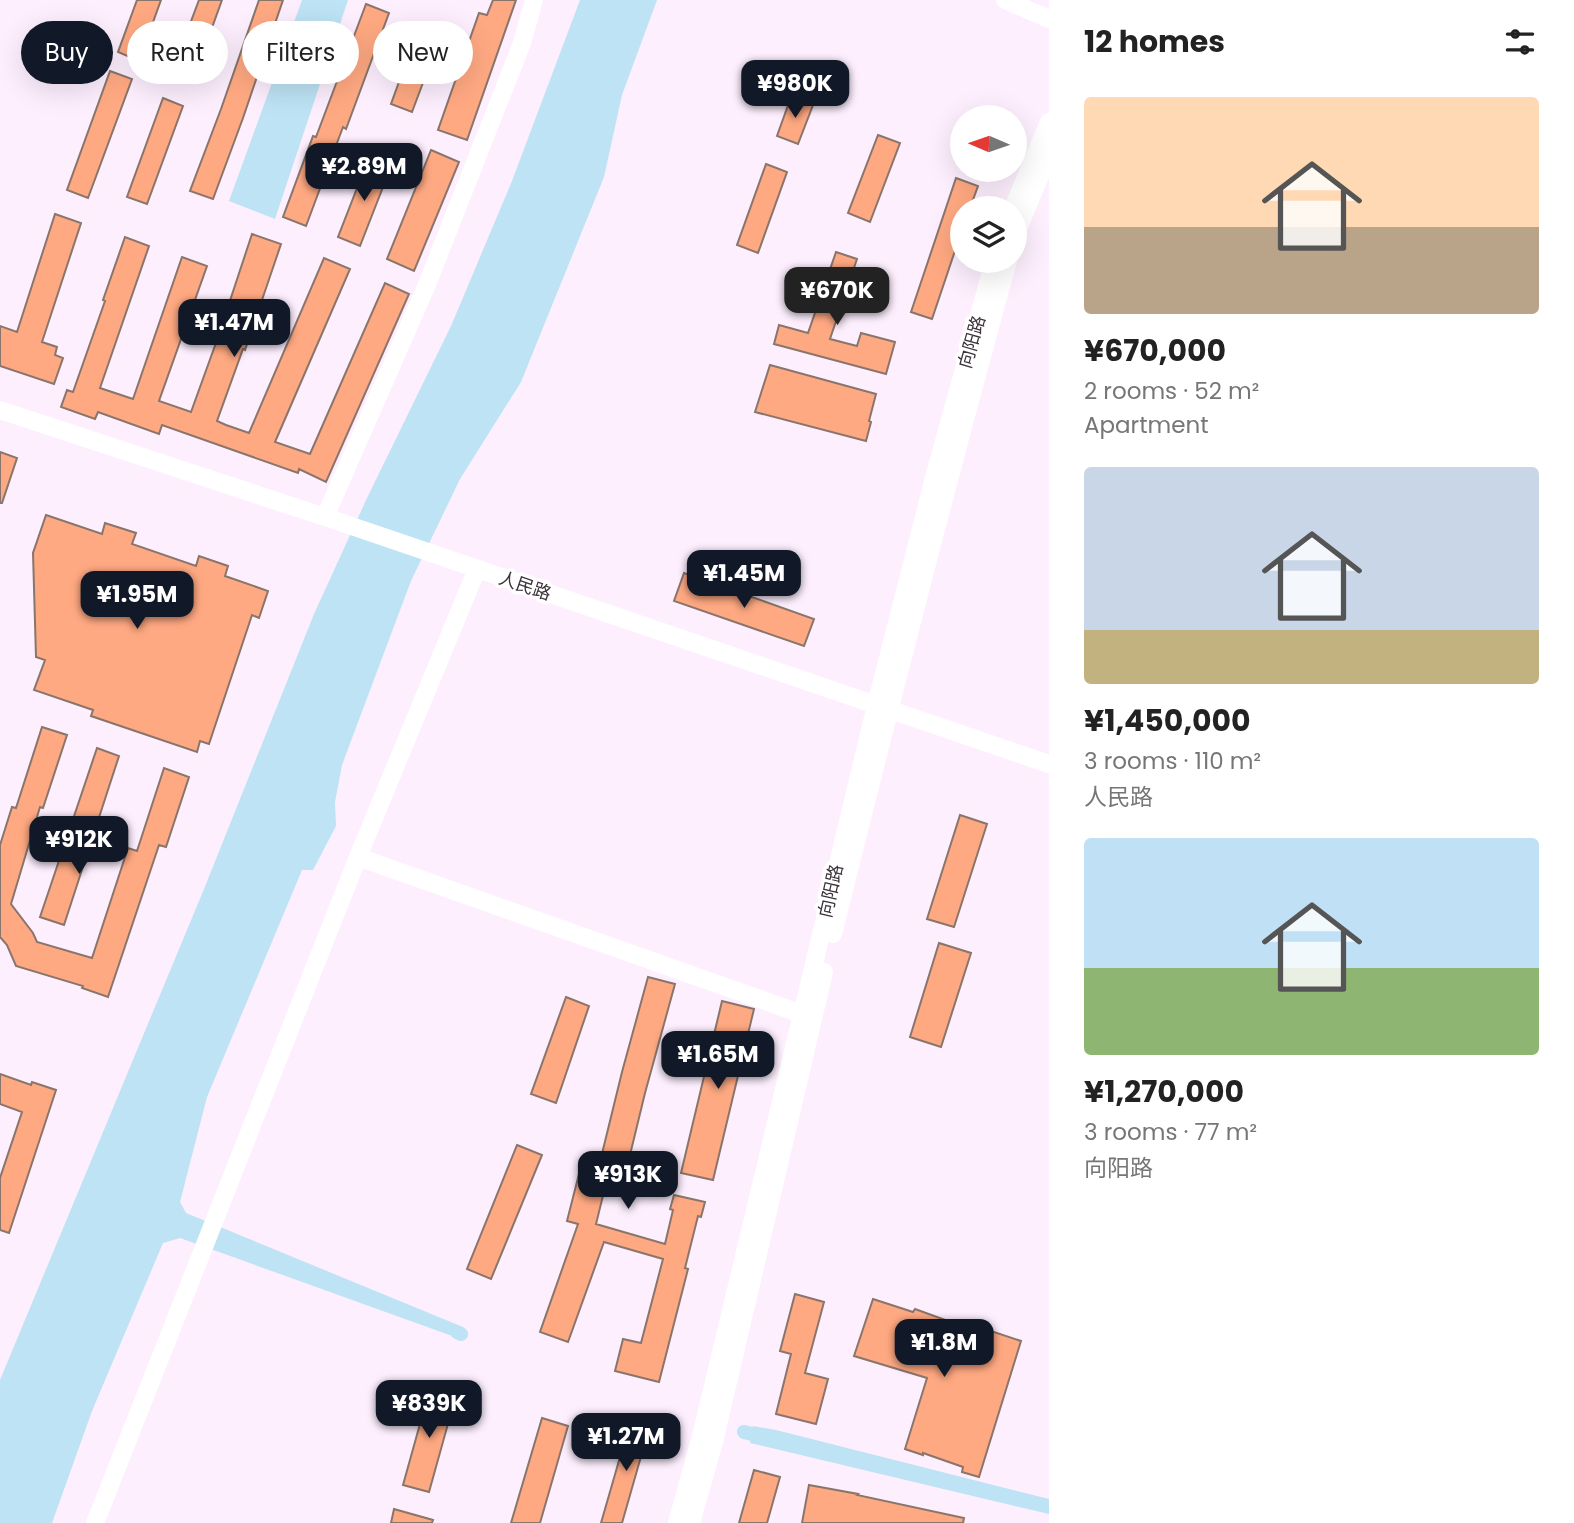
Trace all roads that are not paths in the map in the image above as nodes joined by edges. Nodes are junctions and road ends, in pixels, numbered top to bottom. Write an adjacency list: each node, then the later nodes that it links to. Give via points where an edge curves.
1 (534, 0): 11 (street, via 522,43 426,287)
2 (1005, 0): 3 (street)
3 (1049, 19)
4 (1049, 122): 6 (street)
5 (1049, 154): 7 (street)
6 (1018, 196)
7 (1027, 207)
8 (991, 273): 13 (street, 向阳路, via 936,470)
9 (1005, 273): 13 (street, 向阳路)
10 (0, 410): 11 (street, 人民路)
11 (325, 517): 12 (street, 人民路)
12 (477, 569): 13 (street, 人民路); 15 (street)
13 (882, 707): 14 (street, 人民路); 16 (street, 向阳路); 19 (street, 向阳路, via 830,947)
14 (1049, 764)
15 (358, 857): 16 (street); 17 (street)
16 (802, 1014): 18 (street, 向阳路)
17 (95, 1523)
18 (677, 1523)
19 (691, 1523)

